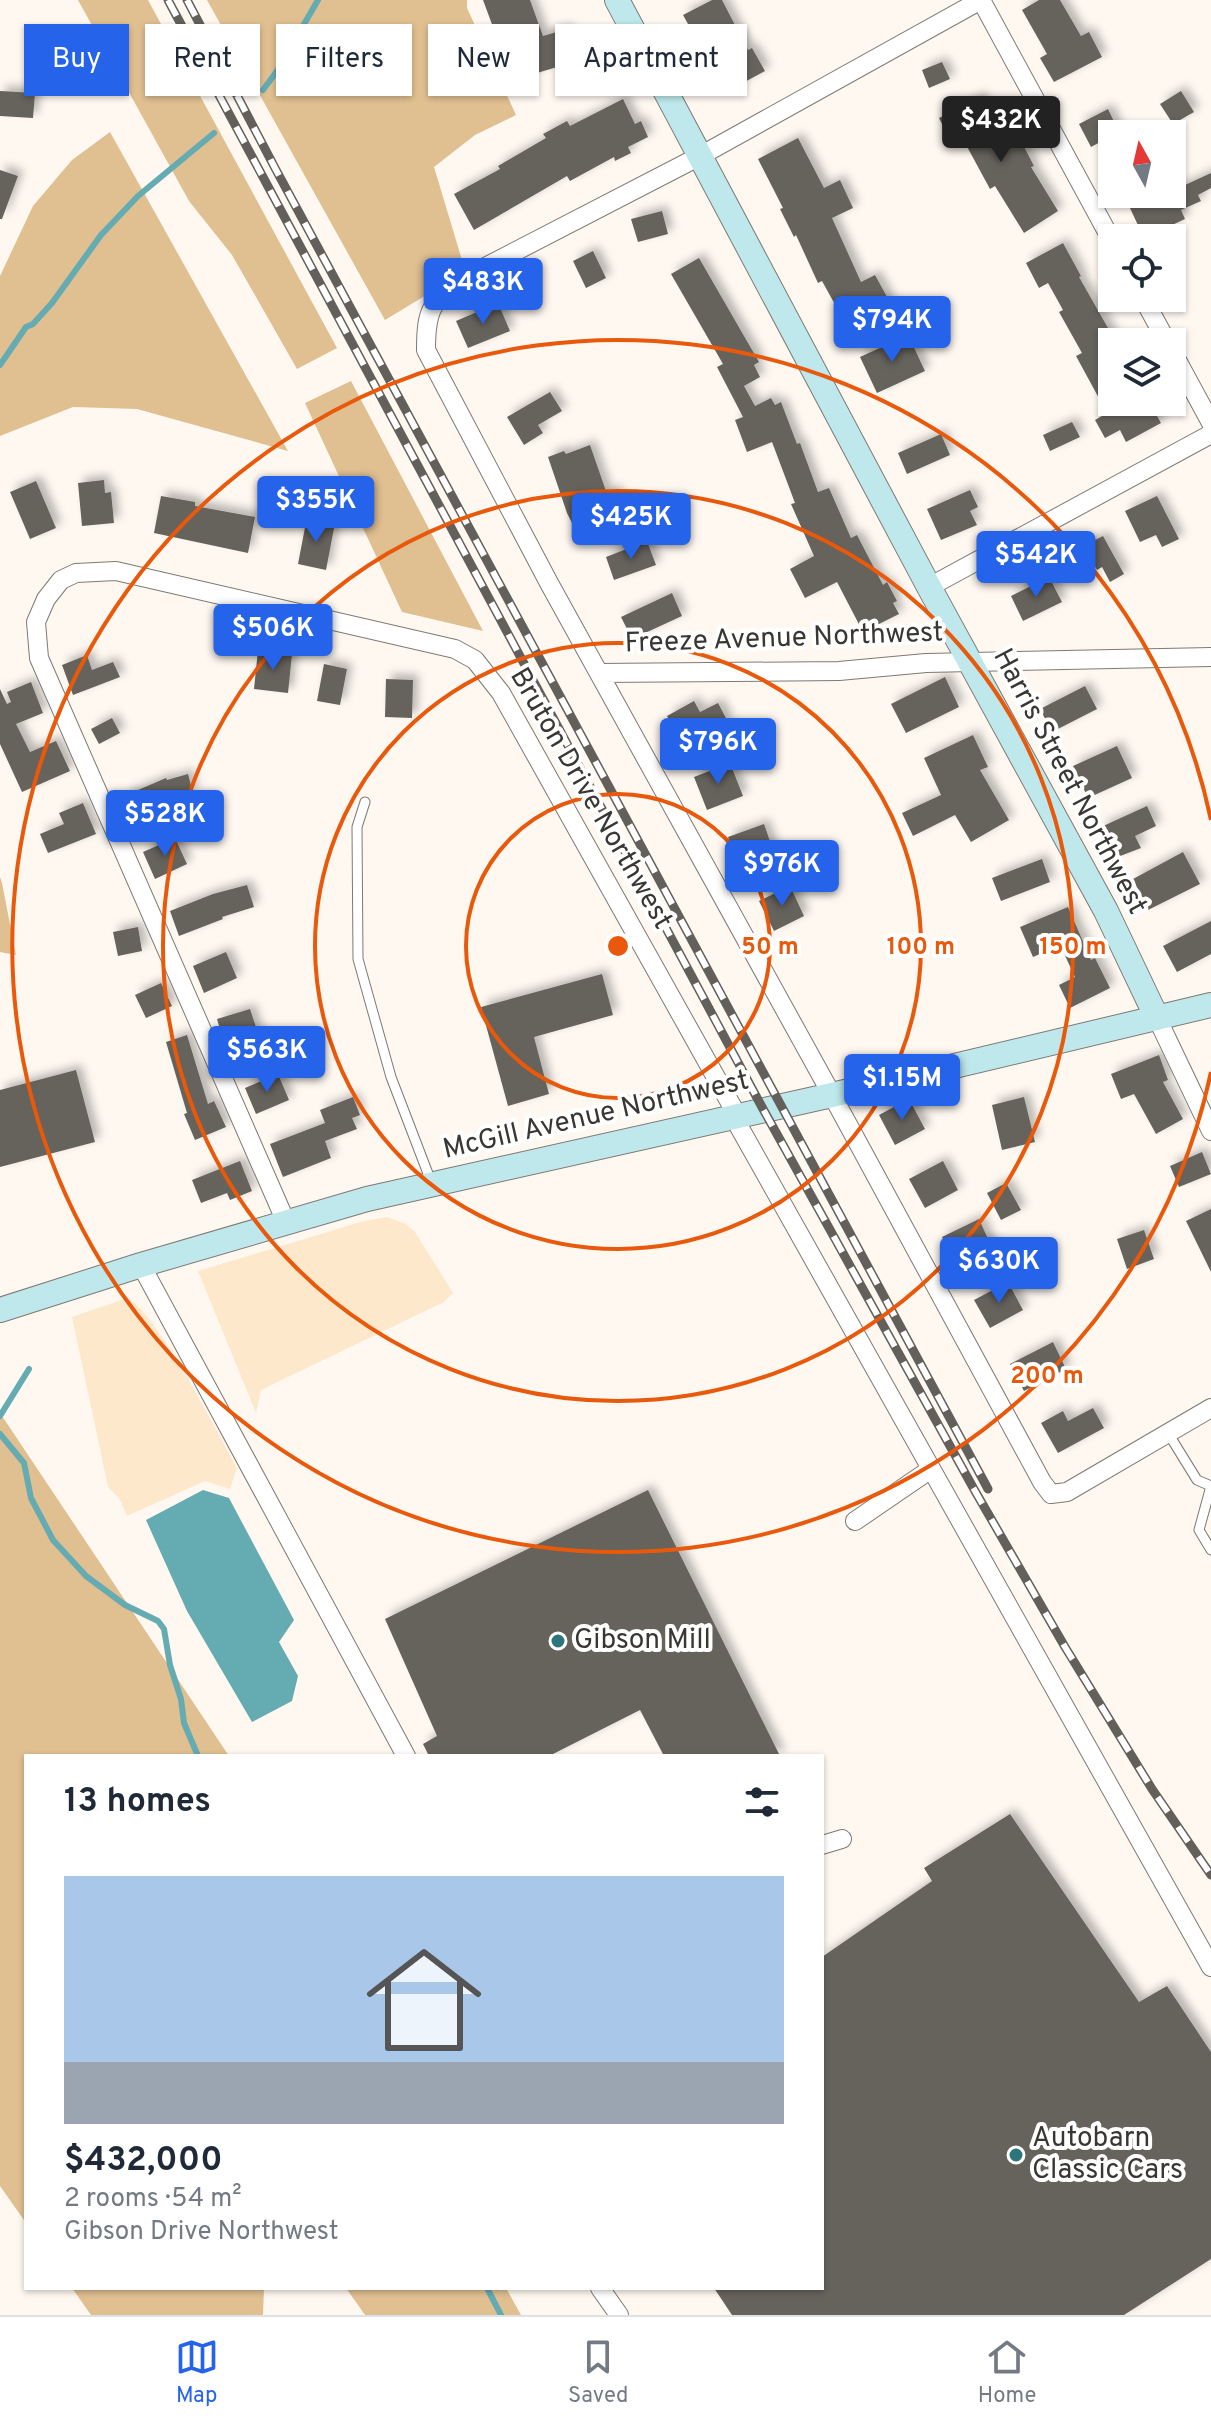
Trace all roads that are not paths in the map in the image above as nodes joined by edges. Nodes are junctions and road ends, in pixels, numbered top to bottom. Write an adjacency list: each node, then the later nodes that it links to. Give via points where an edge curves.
1 (617, 0): 3 (street, Harris Street Northwest)
2 (981, 0): 3 (street); 4 (street)
3 (700, 156): 8 (street, Harris Street Northwest); 11 (street, via 464,278 432,306 426,321 426,350)
4 (1103, 224)
5 (1186, 377): 6 (street)
6 (1211, 423)
7 (1211, 434): 8 (street)
8 (929, 587): 10 (street, Harris Street Northwest)
9 (1211, 657): 10 (street, Freeze Avenue Northwest)
10 (970, 662): 11 (street, Freeze Avenue Northwest, via 839,671); 14 (street, Harris Street Northwest, via 1106,911)
11 (599, 673): 15 (street)
12 (365, 802): 18 (lane, via 357,827 358,959 391,1077)
13 (1211, 1005): 14 (street, McGill Avenue Northwest)
14 (1157, 1018): 15 (street, McGill Avenue Northwest); 17 (street, Harris Street Northwest)
15 (832, 1095): 16 (street, McGill Avenue Northwest); 23 (street, via 1051,1494 1067,1492)
16 (735, 1115): 18 (street, McGill Avenue Northwest); 19 (street, Bruton Drive Northwest, via 501,693 475,660 455,649 116,571 76,573 61,580 46,599 36,622 39,658); 24 (street, Bruton Drive Northwest)
17 (1211, 1131)
18 (432, 1184): 19 (street, McGill Avenue Northwest)
19 (286, 1222): 20 (street, McGill Avenue Northwest)
20 (141, 1265): 21 (street, McGill Avenue Northwest); 28 (street)
21 (0, 1310)
22 (1211, 1408): 23 (street)
23 (1168, 1433): 25 (lane, via 1197,1480)
24 (931, 1469): 26 (street); 31 (street, Bruton Drive Northwest)
25 (1211, 1486): 27 (lane, via 1199,1530)
26 (855, 1521)
27 (1211, 1550)
28 (405, 1754)
29 (842, 1839): 30 (street)
30 (824, 1844)
31 (1211, 1967)
32 (601, 2290): 33 (street)
33 (619, 2315)

